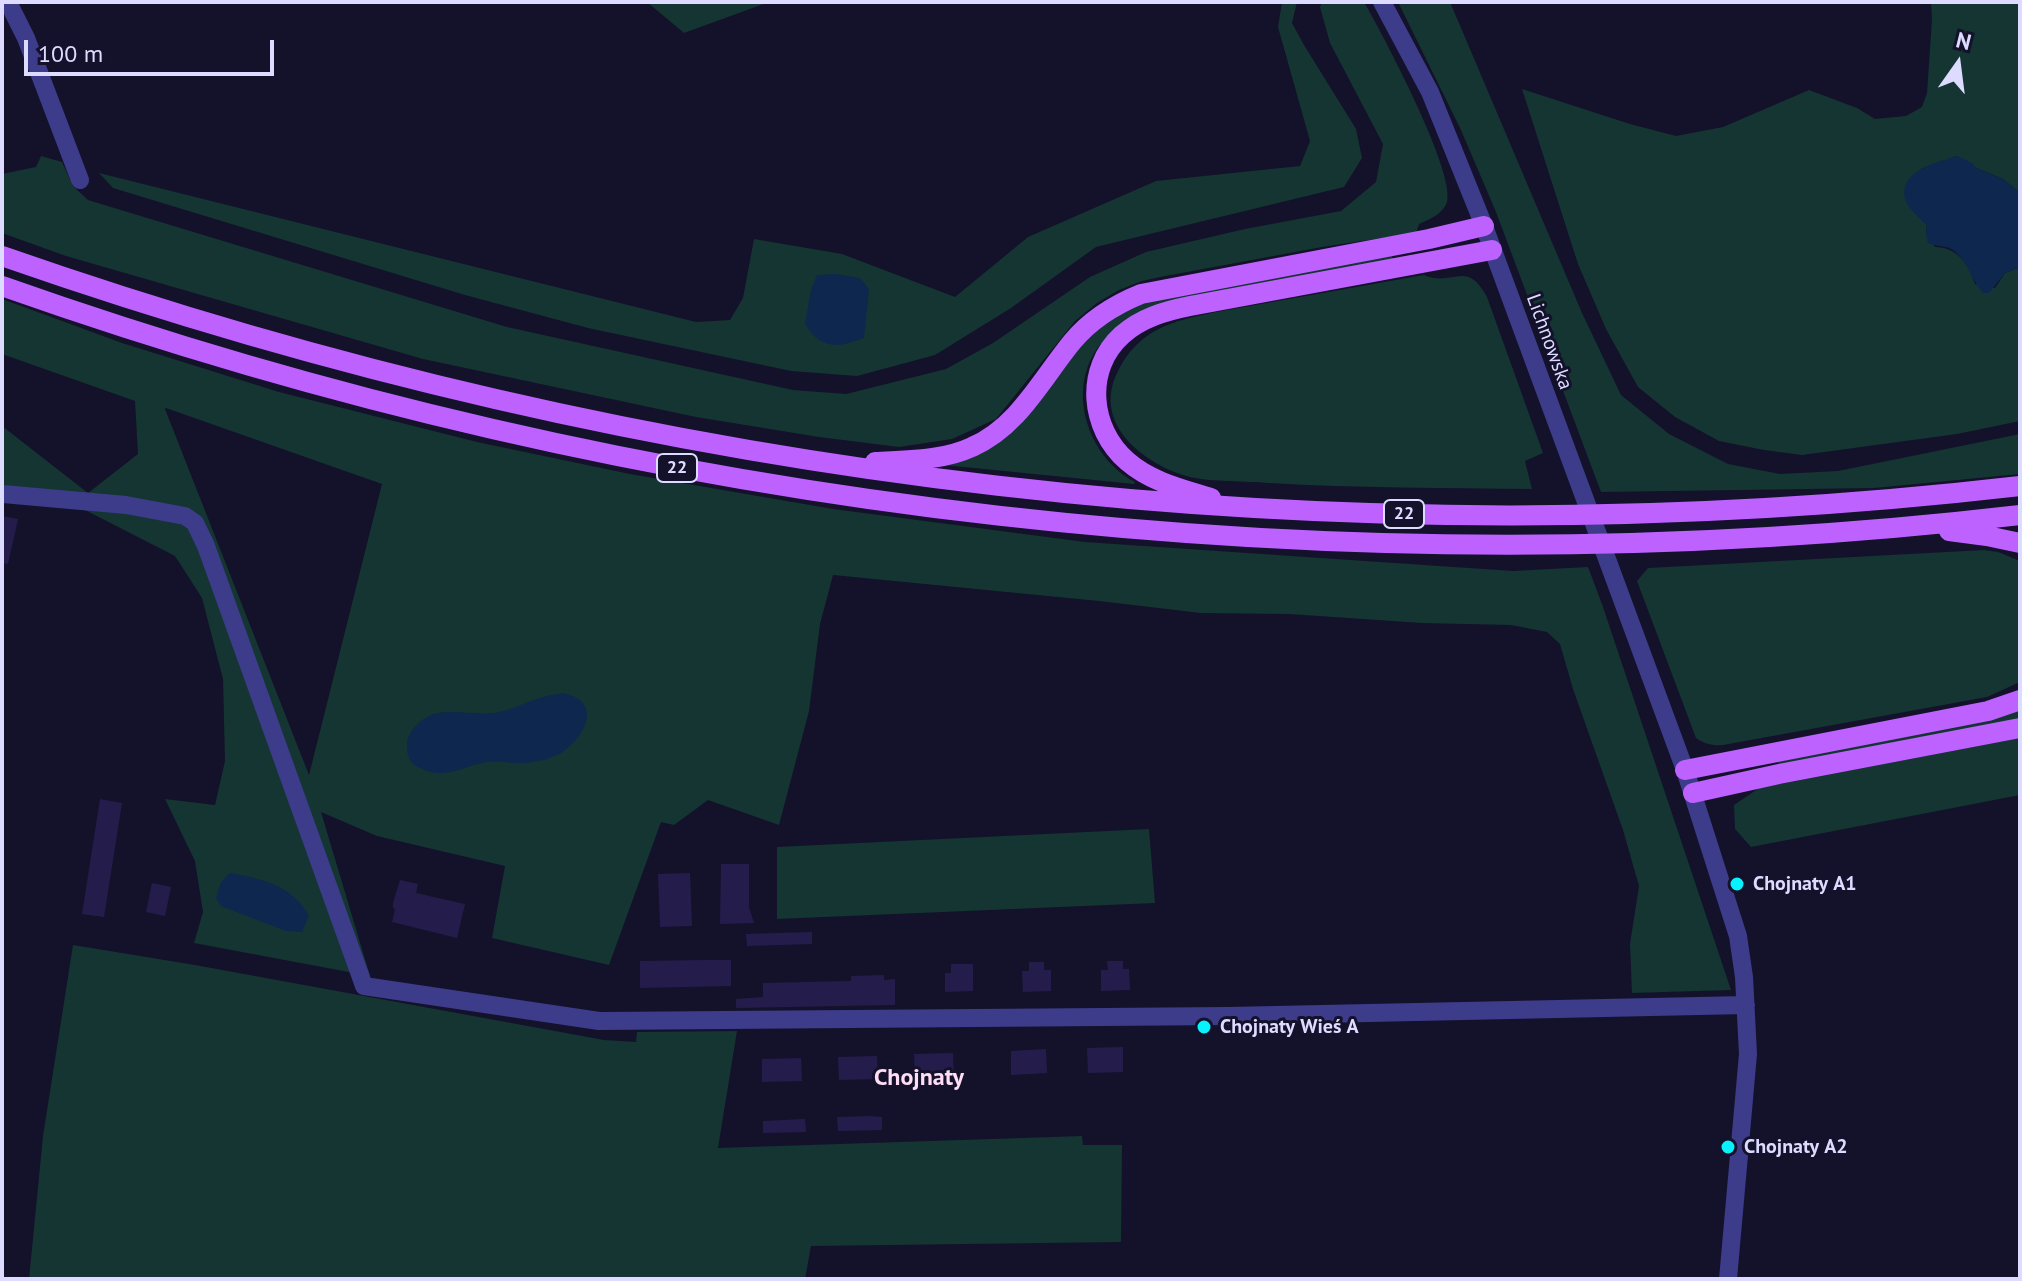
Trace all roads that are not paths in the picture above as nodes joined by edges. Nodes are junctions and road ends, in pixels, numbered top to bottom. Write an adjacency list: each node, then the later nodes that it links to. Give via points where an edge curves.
1 (8, 2): 3 (street)
2 (1382, 2): 4 (street, Lichnowska, via 1430,92)
3 (80, 180)
4 (1484, 226): 5 (street, Lichnowska); 8 (main road, via 1141,294 1091,322 1019,413 981,443 942,457)
5 (1492, 250): 11 (main road, 22, via 1190,306 1145,320 1121,336 1105,358 1096,386 1096,407 1115,450 1162,482); 17 (street, Lichnowska)
6 (2, 256): 8 (main road, 22, via 222,328 434,386 652,433)
7 (2, 286): 13 (main road, 22, via 262,370 455,420 705,473 944,509 1206,534 1451,544 1684,541)
8 (837, 465): 11 (main road, 22, via 1029,490)
9 (2020, 486): 11 (main road, 22, via 1811,505 1608,514 1409,515)
10 (3, 494): 19 (street, via 126,505 185,516 195,523 364,986 599,1021)
11 (1242, 508)
12 (2020, 515): 13 (main road, 22)
13 (1910, 526): 14 (main road)
14 (2020, 543)
15 (2020, 700): 17 (main road, via 1988,711)
16 (2020, 728): 18 (main road)
17 (1685, 770): 18 (street, Lichnowska)
18 (1693, 793): 19 (street, Lichnowska, via 1738,936)
19 (1746, 1005): 20 (street, Lichnowska, via 1747,1066)
20 (1728, 1279)

